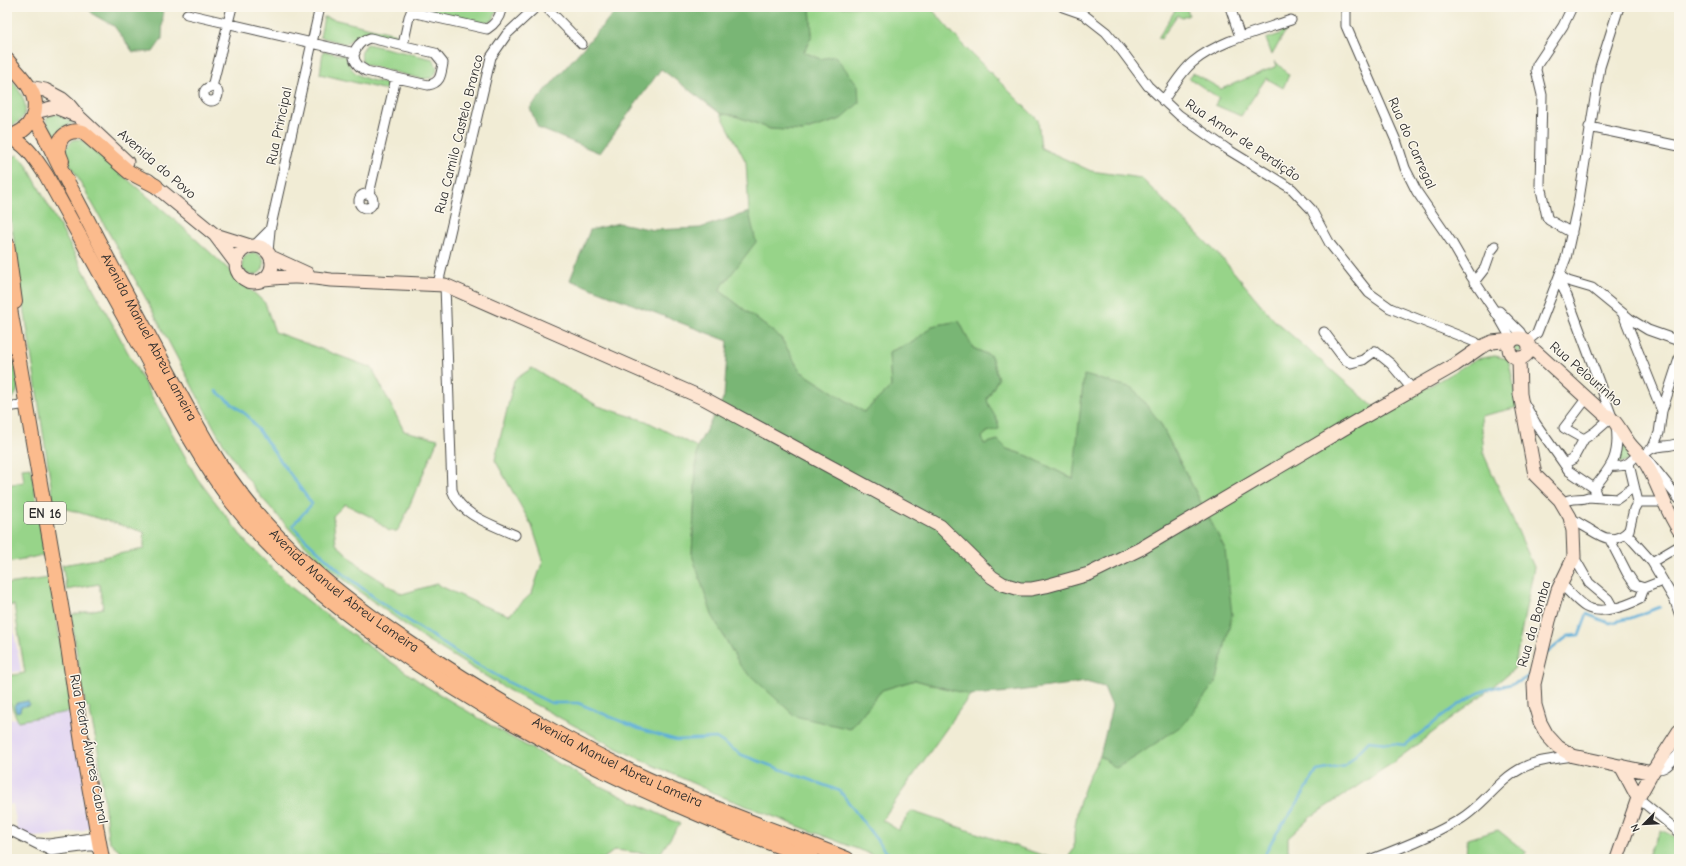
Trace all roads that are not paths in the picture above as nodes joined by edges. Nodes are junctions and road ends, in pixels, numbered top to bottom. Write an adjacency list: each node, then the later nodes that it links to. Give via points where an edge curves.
1 (232, 7): 14 (street)
2 (320, 7): 16 (street, Rua Principal)
3 (498, 7): 11 (street, via 501,10 499,18 493,26 486,29)
4 (536, 7): 45 (street, Rua Camilo Castelo Branco, via 507,34 491,57)
5 (546, 7): 17 (street)
6 (1063, 7): 24 (street, Rua Amor de Perdição, via 1083,14 1106,32 1148,86)
7 (1230, 7): 15 (street)
8 (1346, 7): 44 (street, Rua do Carregal, via 1346,26 1397,143 1405,168 1417,192)
9 (1572, 7): 34 (street, via 1536,70 1542,95 1540,185 1547,217)
10 (1618, 7): 27 (street, via 1600,67)
11 (412, 9): 18 (street)
12 (187, 14): 14 (street)
13 (1291, 20): 15 (street)
14 (228, 24): 16 (street); 23 (street)
15 (1240, 37): 24 (street, via 1192,62)
16 (312, 42): 19 (street); 33 (street, Rua Principal)
17 (582, 44)
18 (403, 45): 19 (street, via 370,38 362,40); 21 (street, via 435,53 443,63 441,78 428,85)
19 (355, 53): 21 (street, via 358,65 366,71)
20 (7, 60): 22 (main road)
21 (396, 78): 31 (street)
22 (29, 87): 25 (main road, via 34,99); 26 (street, Avenida do Povo, via 45,90 62,99)
23 (212, 87)
24 (1163, 101): 52 (street, Rua Amor de Perdição, via 1227,149 1292,189 1311,209 1330,244 1369,293 1390,308 1475,342)
25 (34, 115): 26 (street, Avenida do Povo, via 55,107); 28 (main road, via 24,130); 32 (main road, Avenida Manuel Abreu Lameira)
26 (78, 116): 30 (street, Avenida do Povo)
27 (1590, 127): 29 (street); 34 (street)
28 (8, 137): 105 (main road, Avenida Manuel Abreu Lameira, via 27,148 46,175 210,472 252,526 296,573 412,661 516,725 622,780)
29 (1679, 146)
30 (156, 186): 32 (main road, via 129,172 83,132 76,131 64,136 58,150 81,198); 35 (street, Avenida do Povo)
31 (369, 194)
32 (91, 227): 106 (main road, Avenida Manuel Abreu Lameira, via 203,436 222,466 260,518 322,579 378,622 521,714 627,769 690,798)
33 (270, 230): 37 (street); 39 (street, Rua Principal)
34 (1572, 233): 42 (street)
35 (215, 235): 37 (street, Avenida do Povo); 40 (street, Avenida do Povo)
36 (7, 244): 55 (main road, Rua Pedro Álvares Cabral / EN 16)
37 (252, 245): 39 (street, Avenida do Povo, via 262,247); 40 (street, via 245,247 238,254)
38 (1495, 246): 44 (street, via 1485,268)
39 (270, 255): 41 (street, Avenida do Povo); 43 (street, via 271,272)
40 (236, 263): 43 (street, Avenida do Povo, via 243,278 253,282)
41 (313, 277): 43 (street, Avenida do Povo, via 289,275); 45 (street, Avenida do Povo)
42 (1559, 277): 48 (street, via 1592,288); 53 (street, via 1537,333); 62 (street)
43 (264, 279)
44 (1474, 282): 47 (street, Rua do Carregal)
45 (441, 285): 56 (street, via 705,399 940,526 992,577 1003,584 1020,589 1046,586 1089,574 1140,549); 80 (street, Rua Camilo Castelo Branco, via 452,490 460,506)
46 (7, 291): 55 (main road, Rua Pedro Álvares Cabral / EN 16)
47 (1488, 301): 50 (street, via 1497,321); 53 (street)
48 (1623, 314): 51 (street, via 1648,330); 61 (street)
49 (1324, 332): 56 (street, via 1345,360 1351,363 1363,360 1375,351 1391,364)
50 (1499, 341): 52 (street); 53 (street)
51 (1679, 341)
52 (1481, 347): 53 (street); 56 (street)
53 (1520, 347): 57 (street); 58 (street, Rua Pelourinho, via 1535,351)
54 (1679, 359): 61 (street)
55 (24, 386): 59 (main road, Rua Pedro Álvares Cabral / EN 16)
56 (1413, 390)
57 (1520, 394): 67 (street, via 1536,424); 76 (street, via 1535,475)
58 (1586, 399): 62 (street, Rua Pelourinho); 63 (street, via 1564,428)
59 (27, 404): 60 (street); 91 (main road, Rua Pedro Álvares Cabral / EN 16)
60 (7, 407)
61 (1662, 411): 65 (street, via 1659,433)
62 (1614, 420): 63 (street); 66 (street, Rua Pelourinho); 69 (street, via 1618,440)
63 (1584, 439): 67 (street, via 1572,459)
64 (1679, 443): 65 (street)
65 (1653, 448): 66 (street)
66 (1639, 454): 68 (street); 73 (street, via 1648,460); 75 (street, Rua Pelourinho, via 1654,478)
67 (1564, 464): 71 (street)
68 (1629, 464): 69 (street); 70 (street)
69 (1611, 466): 71 (street)
70 (1634, 487): 72 (street, via 1617,499); 74 (street)
71 (1594, 488): 72 (street)
72 (1597, 497): 76 (street, via 1570,499)
73 (1679, 499)
74 (1638, 502): 75 (street); 79 (street)
75 (1664, 502): 78 (street, Rua Pelourinho)
76 (1562, 504): 77 (street)
77 (1570, 517): 81 (street, via 1602,537); 83 (street)
78 (1679, 530)
79 (1626, 533): 81 (street, via 1620,538); 84 (street)
80 (515, 535)
81 (1609, 538): 87 (street, via 1627,573 1635,584)
82 (1679, 546): 84 (street)
83 (1574, 557): 86 (street, Rua da Bomba); 89 (street, via 1589,583 1608,599)
84 (1652, 562): 85 (street)
85 (1662, 581): 87 (street); 88 (street)
86 (1561, 584): 89 (street, via 1593,610); 94 (street, Rua da Bomba, via 1534,684 1535,705 1547,735 1558,747)
87 (1644, 588): 89 (street, via 1640,599)
88 (1677, 599): 90 (street)
89 (1613, 608)
90 (1679, 613)
91 (67, 640): 97 (main road, Rua Pedro Álvares Cabral / EN 16, via 86,722); 97 (main road, Rua Pedro Álvares Cabral / EN 16, via 81,739)
92 (1679, 732): 96 (street)
93 (1679, 753): 96 (street, via 1665,768)
94 (1573, 756): 95 (street, Rua da Bomba); 107 (street, via 1533,763 1521,768 1476,808 1458,820)
95 (1621, 766): 96 (street, Rua da Bomba); 98 (street)
96 (1654, 770): 98 (street)
97 (91, 773): 99 (main road, Rua Pedro Álvares Cabral / EN 16)
98 (1638, 798): 101 (street); 108 (street)
99 (99, 820): 102 (street); 104 (main road, Rua Pedro Álvares Cabral / EN 16); 104 (main road, Rua Pedro Álvares Cabral / EN 16)
100 (7, 829): 103 (street)
101 (1679, 832)
102 (78, 839): 103 (street, via 49,844); 104 (street)
103 (33, 843): 104 (street, via 51,851)
104 (101, 852)
105 (812, 859)
106 (847, 859)
107 (1372, 859)
108 (1617, 859)

